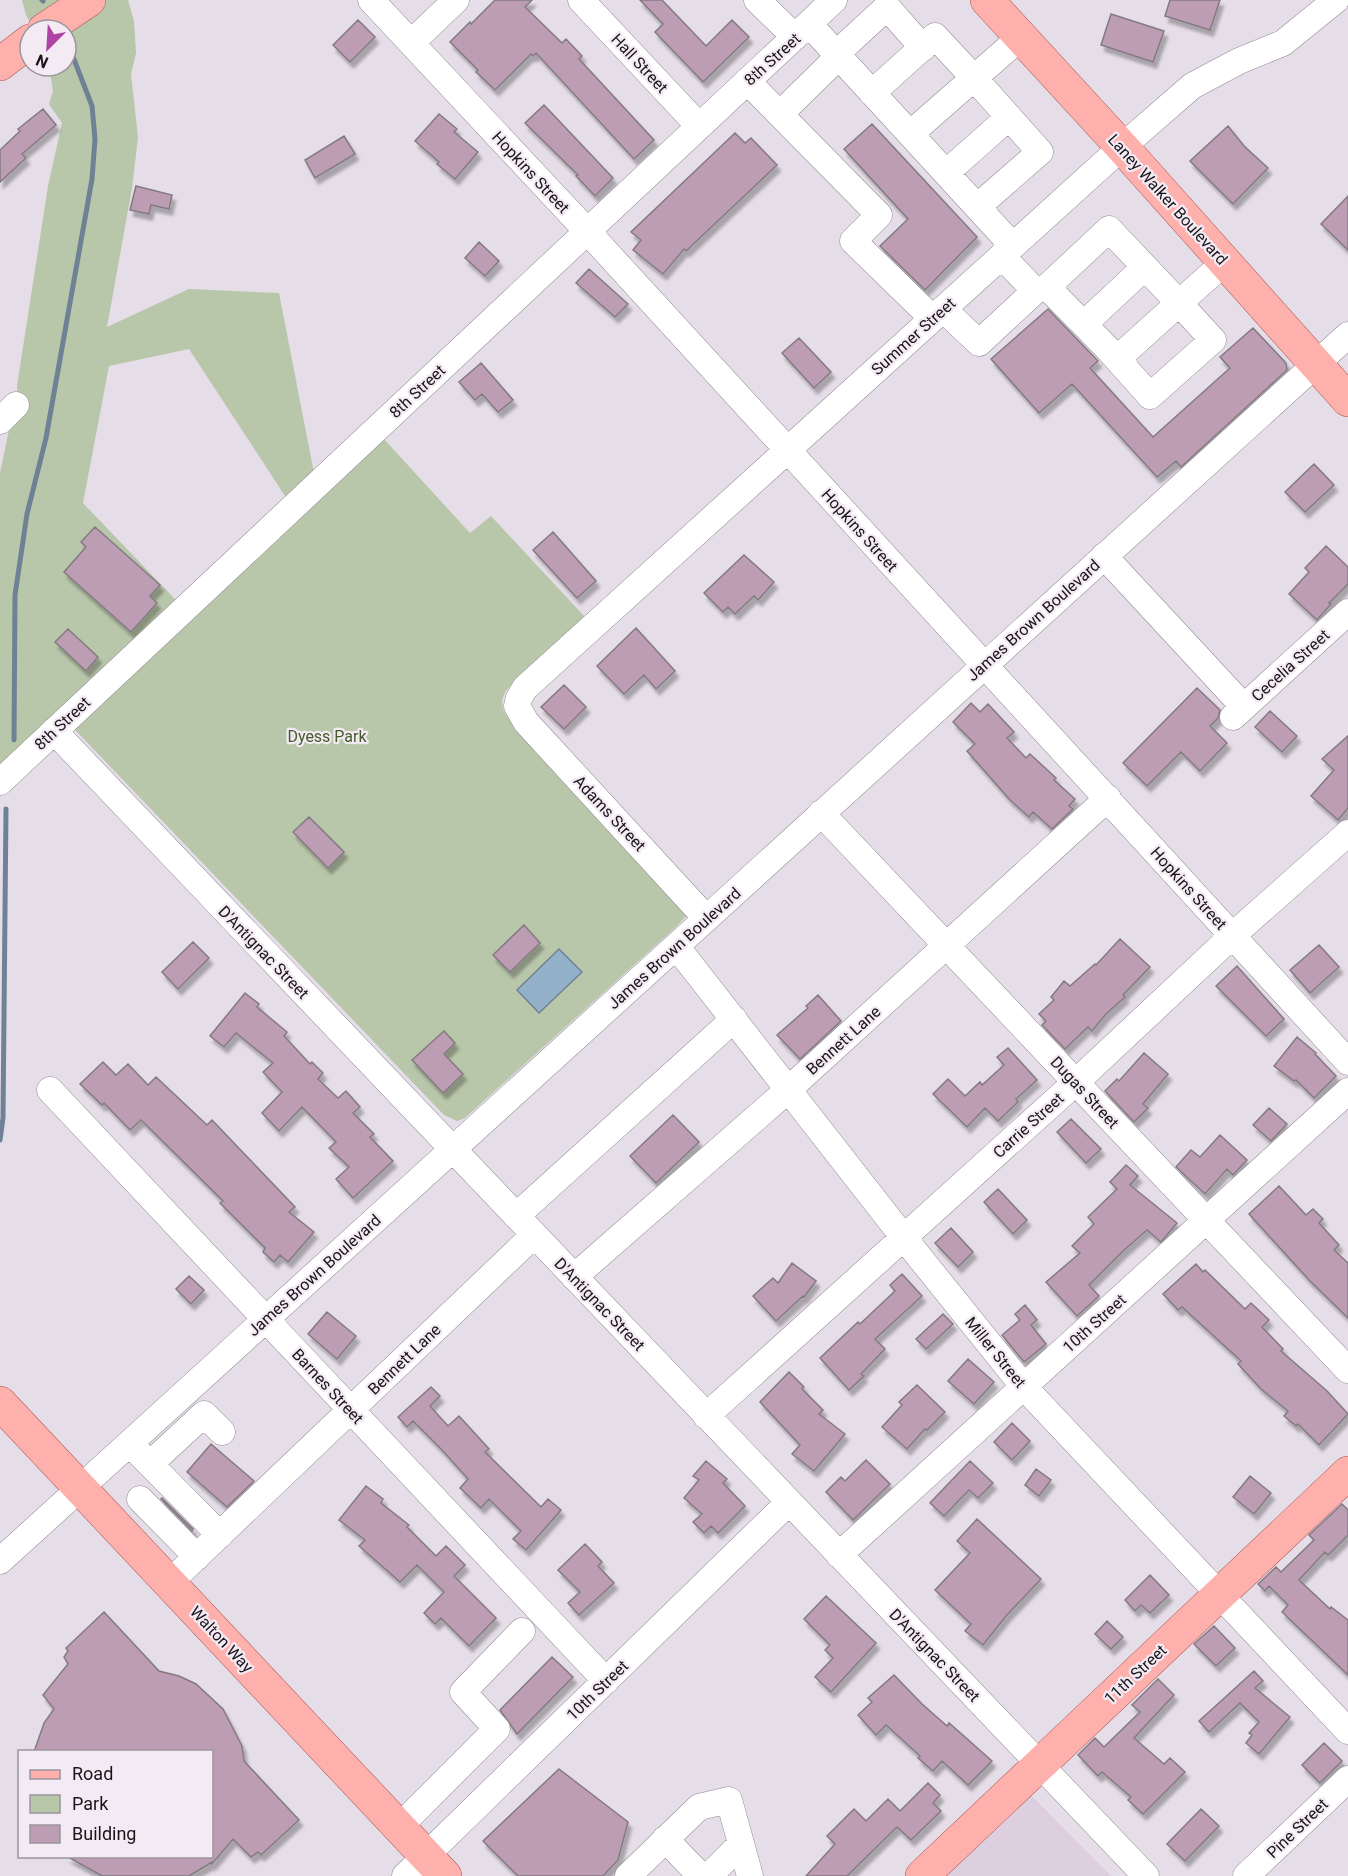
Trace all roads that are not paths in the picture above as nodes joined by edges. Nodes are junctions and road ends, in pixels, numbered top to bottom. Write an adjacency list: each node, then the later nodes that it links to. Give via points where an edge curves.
1 (371, 0): 10 (street, Hopkins Street)
2 (456, 0): 10 (street)
3 (581, 0): 20 (street, Hall Street)
4 (757, 0): 8 (street)
5 (833, 0): 8 (street, 8th Street)
6 (987, 0): 9 (main road, Laney Walker Boulevard)
7 (1336, 0): 22 (street, Summer Street, via 1283,43 1192,86)
8 (802, 31): 13 (street); 16 (street, 8th Street)
9 (1021, 37): 15 (street); 22 (main road, Laney Walker Boulevard)
10 (411, 43): 25 (street, Hopkins Street)
11 (923, 48): 13 (street, via 887,7); 15 (street, via 935,36); 17 (street)
12 (18, 50): 14 (main road)
13 (841, 60): 17 (street); 19 (street)
14 (0, 64)
15 (974, 78): 18 (street); 21 (street)
16 (747, 81): 19 (street); 20 (street, 8th Street)
17 (872, 93): 21 (street)
18 (1009, 117): 23 (street); 24 (street, via 1040,152)
19 (785, 119): 30 (street, via 879,215 853,241)
20 (699, 126): 25 (street, 8th Street)
21 (910, 134): 23 (street)
22 (1122, 147): 26 (street, Summer Street); 27 (main road, Laney Walker Boulevard)
23 (946, 173): 24 (street)
24 (977, 207): 26 (street)
25 (587, 231): 36 (street, Hopkins Street); 41 (street, 8th Street)
26 (1007, 251): 30 (street, Summer Street); 30 (street, via 1035,291 979,343)
27 (1225, 262): 29 (street); 34 (main road, Laney Walker Boulevard)
28 (1145, 267): 29 (street); 31 (street); 31 (street, via 1109,229 1047,287)
29 (1179, 303): 33 (street); 33 (street, via 1213,340 1150,396)
30 (938, 313): 36 (street, Summer Street)
31 (1084, 324): 33 (street)
32 (1348, 335): 34 (street, James Brown Boulevard)
33 (1117, 359)
34 (1315, 364): 35 (main road, Laney Walker Boulevard); 37 (street, James Brown Boulevard)
35 (1348, 400)
36 (787, 450): 39 (street, Hopkins Street); 40 (street, Summer Street, via 525,688)
37 (1104, 556): 38 (street, Cecelia Street, via 1238,712); 39 (street, James Brown Boulevard)
38 (1348, 612)
39 (983, 666): 43 (street, Hopkins Street); 44 (street, James Brown Boulevard)
40 (517, 706): 46 (street, Adams Street, via 526,722)
41 (47, 737): 42 (street, 8th Street); 56 (street, D'Antignac Street)
42 (0, 782)
43 (1108, 798): 47 (street, Hopkins Street); 49 (street, Bennett Lane)
44 (821, 813): 46 (street, James Brown Boulevard); 49 (street, Dugas Street)
45 (1348, 833): 47 (street, Carrie Street)
46 (706, 918): 48 (street, James Brown Boulevard)
47 (1232, 936): 51 (street, Hopkins Street); 52 (street, Carrie Street)
48 (676, 946): 50 (street, Miller Street); 56 (street, James Brown Boulevard)
49 (947, 946): 52 (street, Dugas Street); 53 (street, Bennett Lane)
50 (734, 1019): 53 (street, Miller Street); 57 (street)
51 (1348, 1062)
52 (1076, 1083): 58 (street, Dugas Street); 60 (street, Carrie Street)
53 (789, 1089): 60 (street, Miller Street); 61 (street, Bennett Lane)
54 (50, 1090): 62 (street, Barnes Street)
55 (1348, 1091): 58 (street, 10th Street)
56 (452, 1149): 57 (street, D'Antignac Street); 62 (street, James Brown Boulevard)
57 (516, 1216): 59 (street, D'Antignac Street)
58 (1206, 1221): 63 (street, Dugas Street); 64 (street, 10th Street)
59 (534, 1235): 61 (street, D'Antignac Street); 66 (street, Bennett Lane)
60 (904, 1238): 64 (street, Miller Street); 68 (street, Carrie Street)
61 (574, 1277): 68 (street, D'Antignac Street)
62 (266, 1319): 66 (street, Barnes Street); 67 (street, James Brown Boulevard)
63 (1348, 1370)
64 (1024, 1386): 80 (street, 10th Street); 84 (street, Miller Street)
65 (0, 1402): 74 (main road, Walton Way)
66 (351, 1410): 79 (street, Bennett Lane); 86 (street, Barnes Street)
67 (163, 1412): 70 (street); 71 (street, James Brown Boulevard)
68 (706, 1416): 76 (street, D'Antignac Street)
69 (222, 1432): 70 (street, via 204,1414)
70 (184, 1433): 72 (street)
71 (130, 1444): 72 (street); 74 (street, James Brown Boulevard)
72 (157, 1470): 75 (street); 77 (street)
73 (1348, 1473): 84 (main road, 11th Street)
74 (80, 1488): 78 (main road, Walton Way); 82 (street, James Brown Boulevard)
75 (140, 1499): 77 (street); 78 (street)
76 (789, 1502): 80 (street, D'Antignac Street); 86 (street, 10th Street)
77 (175, 1512): 79 (street); 81 (street)
78 (115, 1525): 83 (main road, Walton Way)
79 (220, 1535): 81 (street, Bennett Lane)
80 (839, 1555): 88 (street, D'Antignac Street)
81 (197, 1557): 83 (street, Bennett Lane)
82 (0, 1561)
83 (169, 1583): 90 (main road, Walton Way)
84 (1220, 1594): 87 (street, Miller Street); 88 (main road, 11th Street)
85 (522, 1630): 90 (street, via 463,1692 497,1729)
86 (606, 1681): 93 (street, 10th Street)
87 (1348, 1731)
88 (1040, 1765): 98 (main road, 11th Street); 99 (street, D'Antignac Street)
89 (1348, 1779): 100 (street, Pine Street)
90 (399, 1827): 93 (main road, Walton Way)
91 (665, 1839): 92 (street, via 699,1807 729,1800); 94 (street); 95 (street)
92 (741, 1844): 96 (street); 97 (street)
93 (425, 1869)
94 (628, 1876)
95 (700, 1876)
96 (709, 1876)
97 (750, 1876)
98 (922, 1876)
99 (1146, 1876)
100 (1246, 1876)

